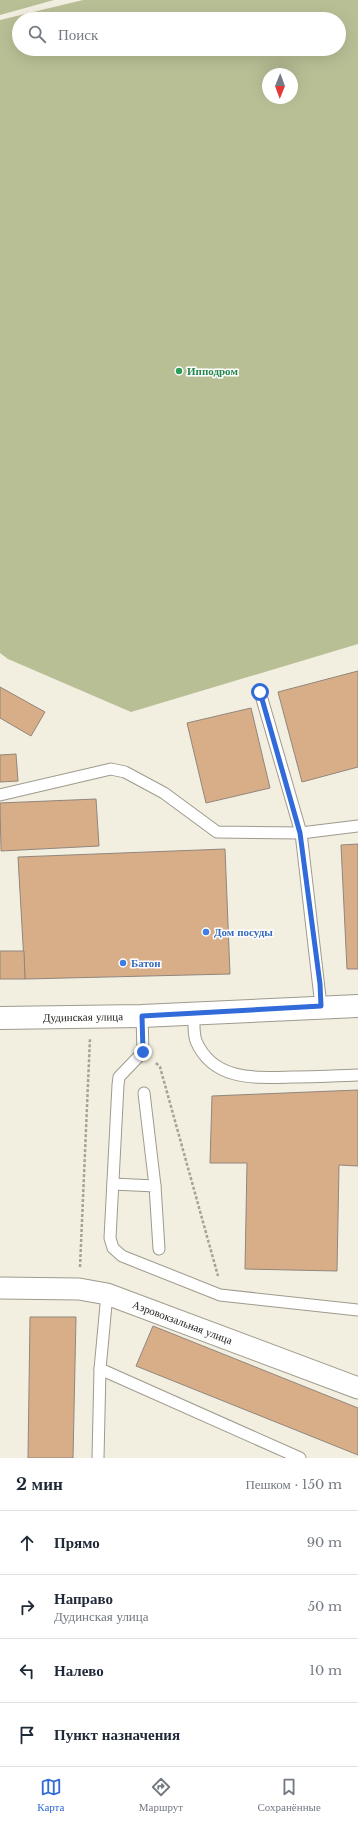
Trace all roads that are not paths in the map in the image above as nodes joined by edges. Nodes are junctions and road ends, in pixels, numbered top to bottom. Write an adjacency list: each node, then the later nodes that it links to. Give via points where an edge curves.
1 (260, 692): 4 (lane)
2 (0, 796): 4 (lane, via 111,769 125,772 164,793 217,832)
3 (358, 826): 4 (lane)
4 (300, 833): 5 (lane)
5 (321, 1006): 6 (street, Дудинская улица); 7 (street, Дудинская улица)
6 (358, 1006)
7 (194, 1013): 8 (street, Дудинская улица); 10 (lane, via 196,1040 204,1052 217,1067 236,1075 255,1078)
8 (142, 1016): 9 (street, Дудинская улица); 12 (lane, via 143,1052 120,1077 118,1085)
9 (0, 1018)
10 (358, 1075)
11 (144, 1093): 13 (lane)
12 (113, 1184): 13 (lane); 17 (lane, via 110,1238 113,1248 122,1256 220,1295)
13 (155, 1186): 14 (lane)
14 (159, 1249)
15 (0, 1288): 16 (street, Аэровокзальная улица, via 79,1289)
16 (107, 1294): 18 (lane); 19 (street, Аэровокзальная улица)
17 (358, 1310)
18 (100, 1369): 20 (lane); 21 (lane)
19 (358, 1388)
20 (98, 1458)
21 (300, 1458)

